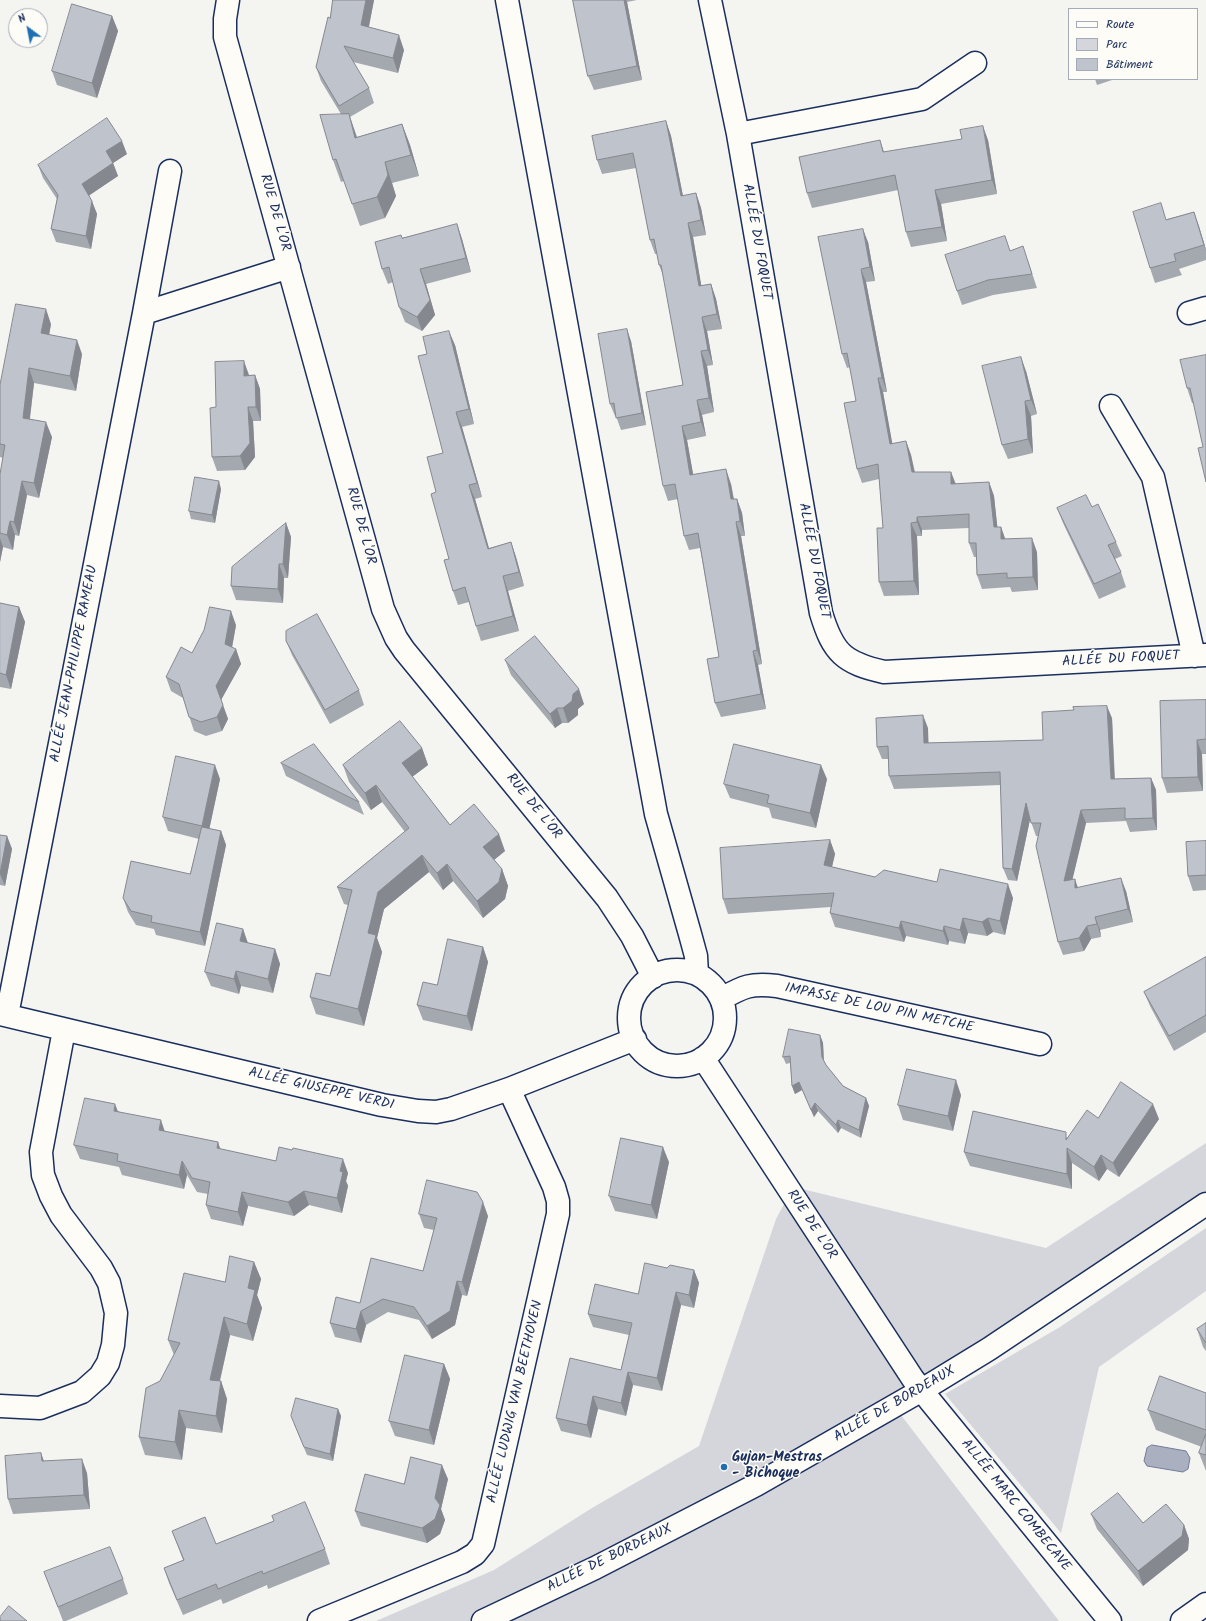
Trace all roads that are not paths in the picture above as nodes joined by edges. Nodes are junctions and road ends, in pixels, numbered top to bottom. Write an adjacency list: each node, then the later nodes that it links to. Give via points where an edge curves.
1 (228, 0): 7 (street, RUE DE L'OR, via 225,37)
2 (507, 0): 11 (street, via 656,814 692,941)
3 (710, 0): 5 (street, ALLÉE DU FOQUET)
4 (975, 63): 5 (street, via 922,99)
5 (738, 134): 10 (street, ALLÉE DU FOQUET, via 821,613 826,632 835,648 847,660 861,667 884,672)
6 (170, 171): 8 (street, ALLÉE JEAN-PHILIPPE RAMEAU)
7 (289, 267): 8 (street); 12 (street, RUE DE L'OR, via 382,609 396,638 607,898 638,947)
8 (144, 313): 14 (street, ALLÉE JEAN-PHILIPPE RAMEAU)
9 (1111, 406): 10 (street, ALLÉE DU FOQUET, via 1153,477)
10 (1200, 656)
11 (697, 974): 12 (street, via 686,970 673,970); 13 (street, via 713,986)
12 (653, 977): 16 (street, via 641,987 630,1011 630,1024)
13 (721, 999): 17 (street, IMPASSE DE LOU PIN METCHE, via 752,985 777,986); 18 (street, via 725,1020 723,1033 716,1045)
14 (3, 1014): 15 (street, ALLÉE GIUSEPPE VERDI)
15 (64, 1030): 19 (street, ALLÉE GIUSEPPE VERDI, via 374,1104 418,1111 436,1112 451,1109); 22 (street, via 41,1152 43,1175 60,1215 101,1268 109,1283 116,1313 113,1345 108,1363 100,1376 82,1392 40,1408)
16 (635, 1040): 18 (street, via 649,1056 660,1062 684,1065); 19 (street, ALLÉE GIUSEPPE VERDI)
17 (1040, 1044)
18 (703, 1058): 21 (street, RUE DE L'OR)
19 (509, 1089): 24 (street, ALLÉE LUDWIG VAN BEETHOVEN, via 554,1187 558,1214 483,1544 475,1554 462,1562)
20 (1206, 1204): 21 (street, ALLÉE DE BORDEAUX, via 989,1349)
21 (922, 1390): 25 (street, ALLÉE DE BORDEAUX, via 756,1485 595,1568); 26 (street, ALLÉE MARC COMBECAVE)
22 (0, 1406)
23 (1206, 1604): 27 (street)
24 (319, 1621)
25 (483, 1621)
26 (1110, 1621)
27 (1182, 1621)

